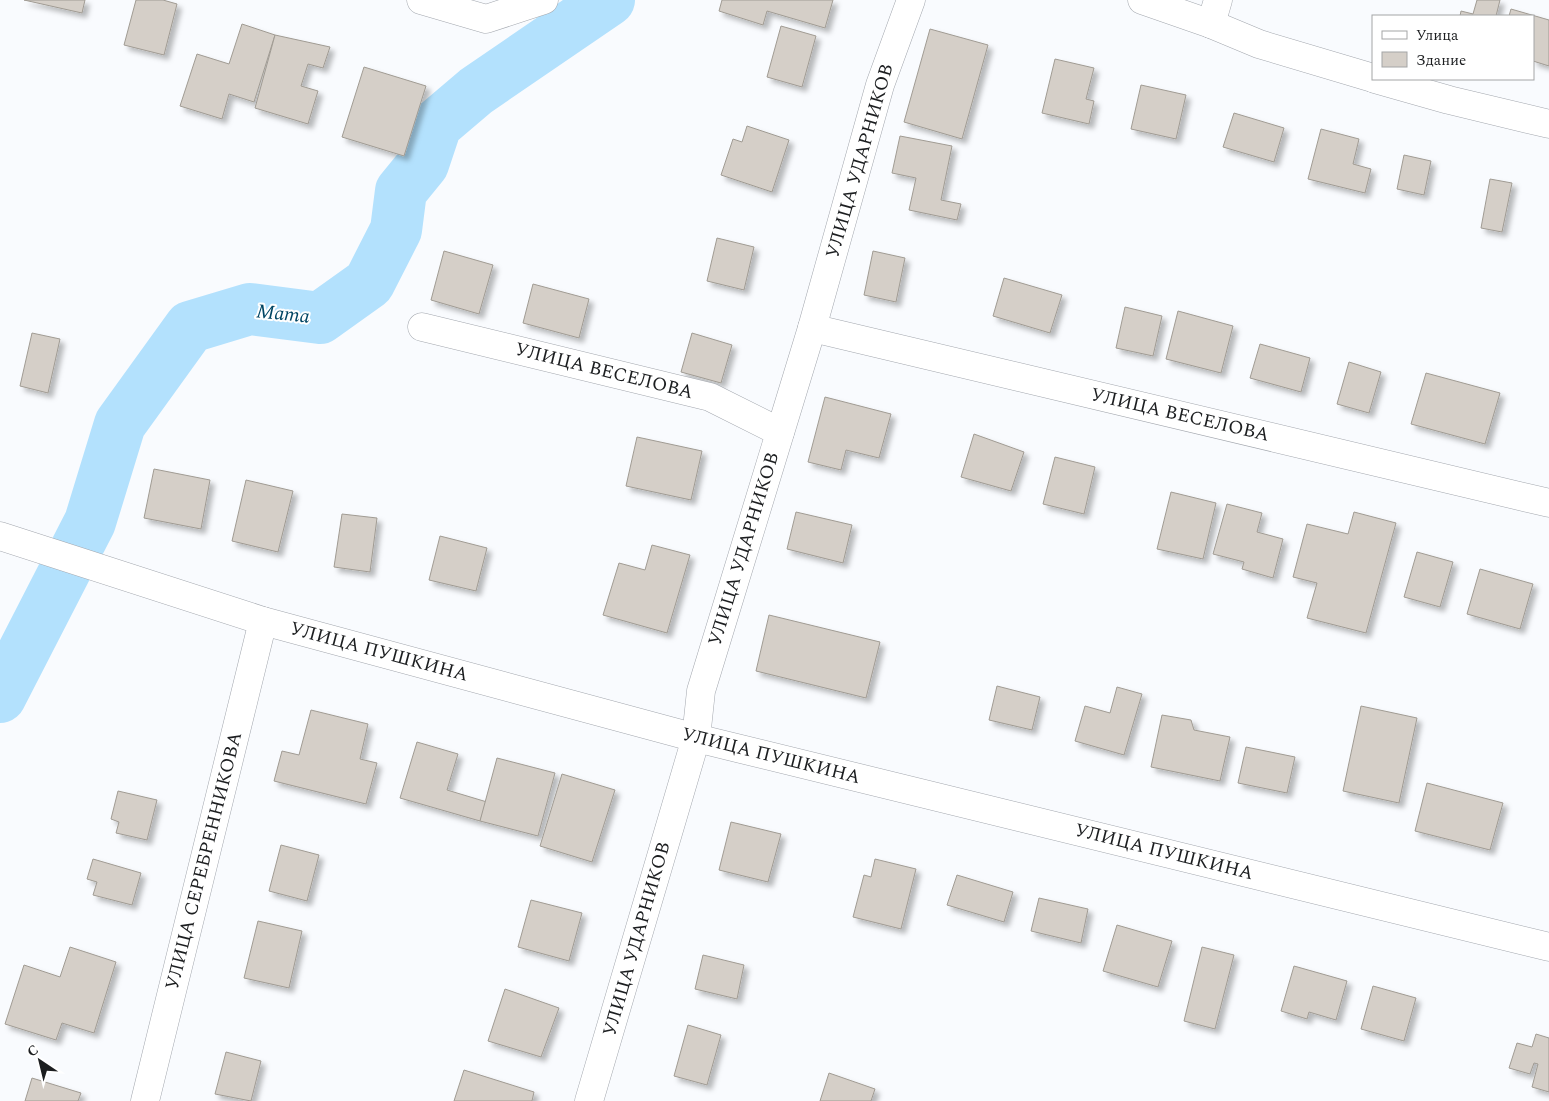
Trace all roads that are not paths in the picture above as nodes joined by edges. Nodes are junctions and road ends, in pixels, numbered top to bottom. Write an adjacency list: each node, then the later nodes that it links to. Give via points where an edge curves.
1 (421, 0): 2 (street, via 486,19)
2 (544, 0)
3 (911, 0): 10 (street, УЛИЦА УДАРНИКОВ, via 880,85)
4 (1142, 0): 5 (street)
5 (1215, 12): 6 (street, via 1259,44)
6 (1372, 77)
7 (1381, 80): 8 (street)
8 (1549, 124)
9 (422, 327): 11 (street, УЛИЦА ВЕСЕЛОВА, via 710,397)
10 (812, 328): 11 (street, УЛИЦА УДАРНИКОВ); 12 (street, УЛИЦА ВЕСЕЛОВА)
11 (780, 432): 15 (street, УЛИЦА УДАРНИКОВ, via 701,691)
12 (1549, 503)
13 (11, 540): 14 (street, УЛИЦА ПУШКИНА)
14 (263, 621): 15 (street, УЛИЦА ПУШКИНА); 17 (street, УЛИЦА СЕРЕБРЕННИКОВА)
15 (696, 738): 16 (street, УЛИЦА ПУШКИНА); 18 (street, УЛИЦА УДАРНИКОВ)
16 (1549, 947)
17 (145, 1101)
18 (589, 1101)

